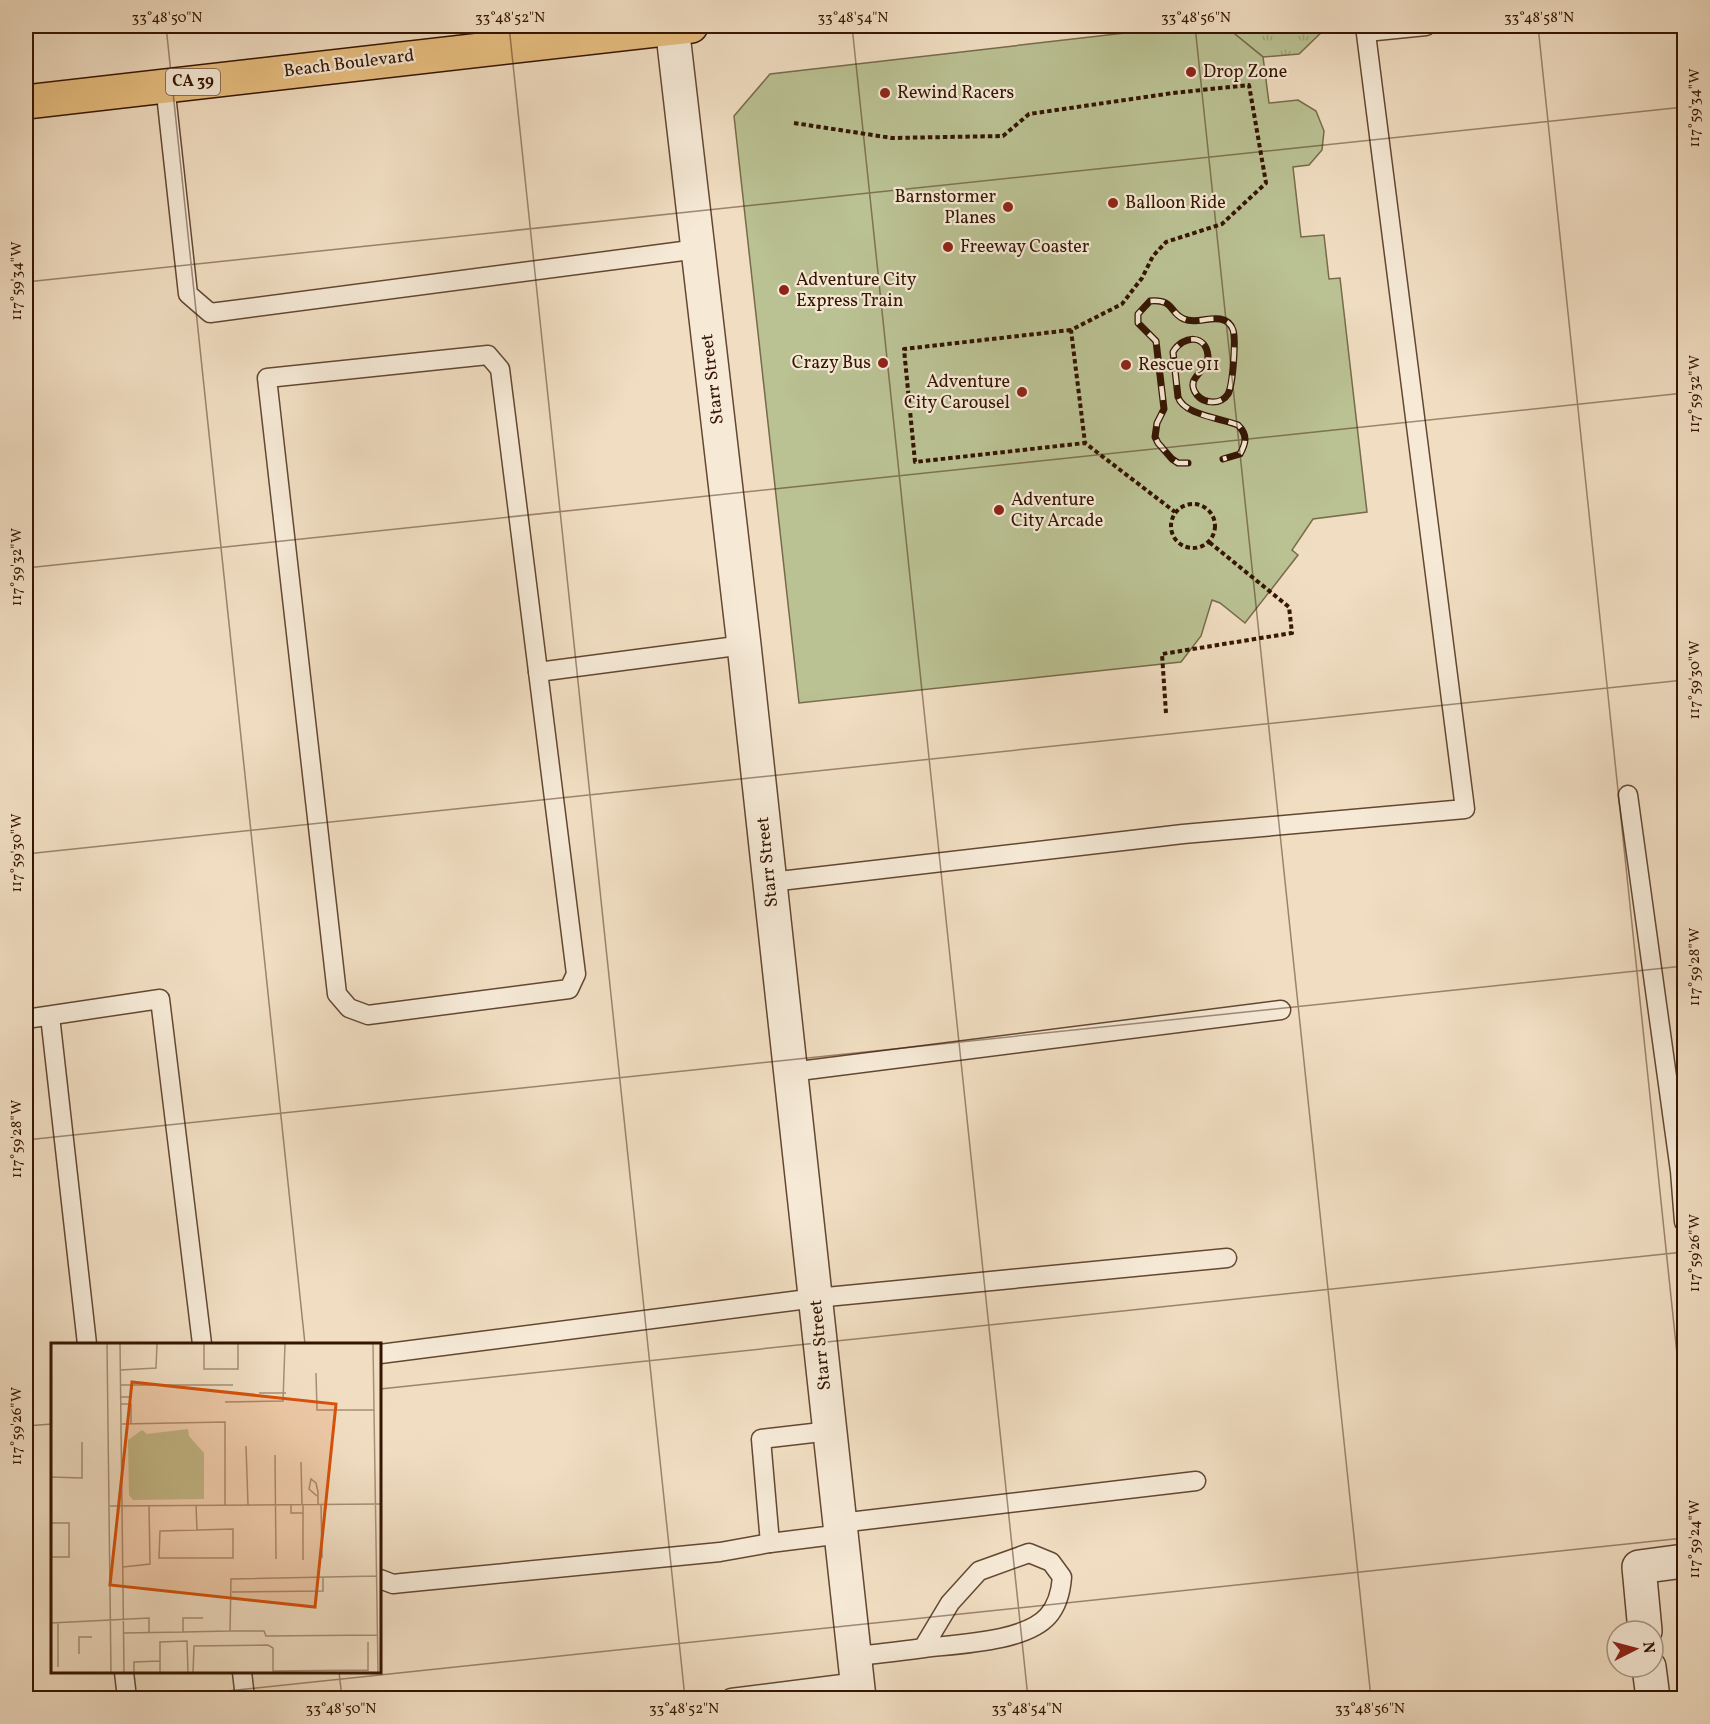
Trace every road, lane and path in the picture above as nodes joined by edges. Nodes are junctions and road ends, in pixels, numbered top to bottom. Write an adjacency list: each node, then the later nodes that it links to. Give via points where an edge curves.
1 (678, 26): 4 (main road, Beach Boulevard / CA 39); 7 (street, Starr Street)
2 (1426, 26): 3 (lane)
3 (1366, 29): 16 (lane, via 1465,809 1183,834)
4 (165, 86): 5 (main road, Beach Boulevard / CA 39); 7 (lane, via 188,294 210,313)
5 (26, 102)
6 (794, 123): 8 (path, via 892,138 1003,136 1029,114 1249,85 1266,183 1222,224 1166,242 1122,304)
7 (698, 249): 12 (street, Starr Street)
8 (1071, 330): 9 (path); 9 (path, via 904,349 915,462)
9 (1085, 443): 10 (path)
10 (1175, 512): 11 (path, via 1171,525 1175,540 1192,549); 11 (path, via 1194,503 1209,510 1216,530)
11 (1209, 542): 14 (path, via 1289,607 1292,633 1162,654)
12 (744, 645): 13 (lane); 16 (street, Starr Street)
13 (538, 672): 13 (lane, via 500,369 488,355 267,378 337,994 349,1008 368,1015 569,989 576,974)
14 (1166, 713)
15 (1628, 795): 21 (lane)
16 (771, 882): 20 (street, Starr Street)
17 (1281, 1010): 20 (lane)
18 (50, 1016): 19 (lane); 24 (lane); 25 (lane, via 160,999)
19 (26, 1019)
20 (790, 1072): 23 (street, Starr Street)
21 (1684, 1222)
22 (1227, 1258): 23 (lane)
23 (816, 1298): 26 (lane); 27 (street, Starr Street)
24 (87, 1343)
25 (202, 1343)
26 (381, 1353)
27 (830, 1431): 29 (street, Starr Street); 30 (lane, via 761,1439)
28 (1196, 1481): 29 (lane)
29 (841, 1528): 30 (lane); 37 (street, Starr Street)
30 (770, 1543): 32 (lane, via 720,1552 393,1584)
31 (1684, 1561): 33 (street, via 1639,1567)
32 (381, 1579)
33 (1645, 1619)
34 (923, 1648): 34 (lane, via 972,1643 1032,1628 1048,1616 1061,1591 1062,1577 1051,1562 1029,1554 979,1571 950,1603); 37 (lane)
35 (124, 1673): 39 (lane)
36 (242, 1673): 40 (lane)
37 (857, 1679): 41 (lane)
38 (1651, 1679): 42 (street)
39 (128, 1698)
40 (245, 1698)
41 (731, 1698)
42 (1653, 1698)

